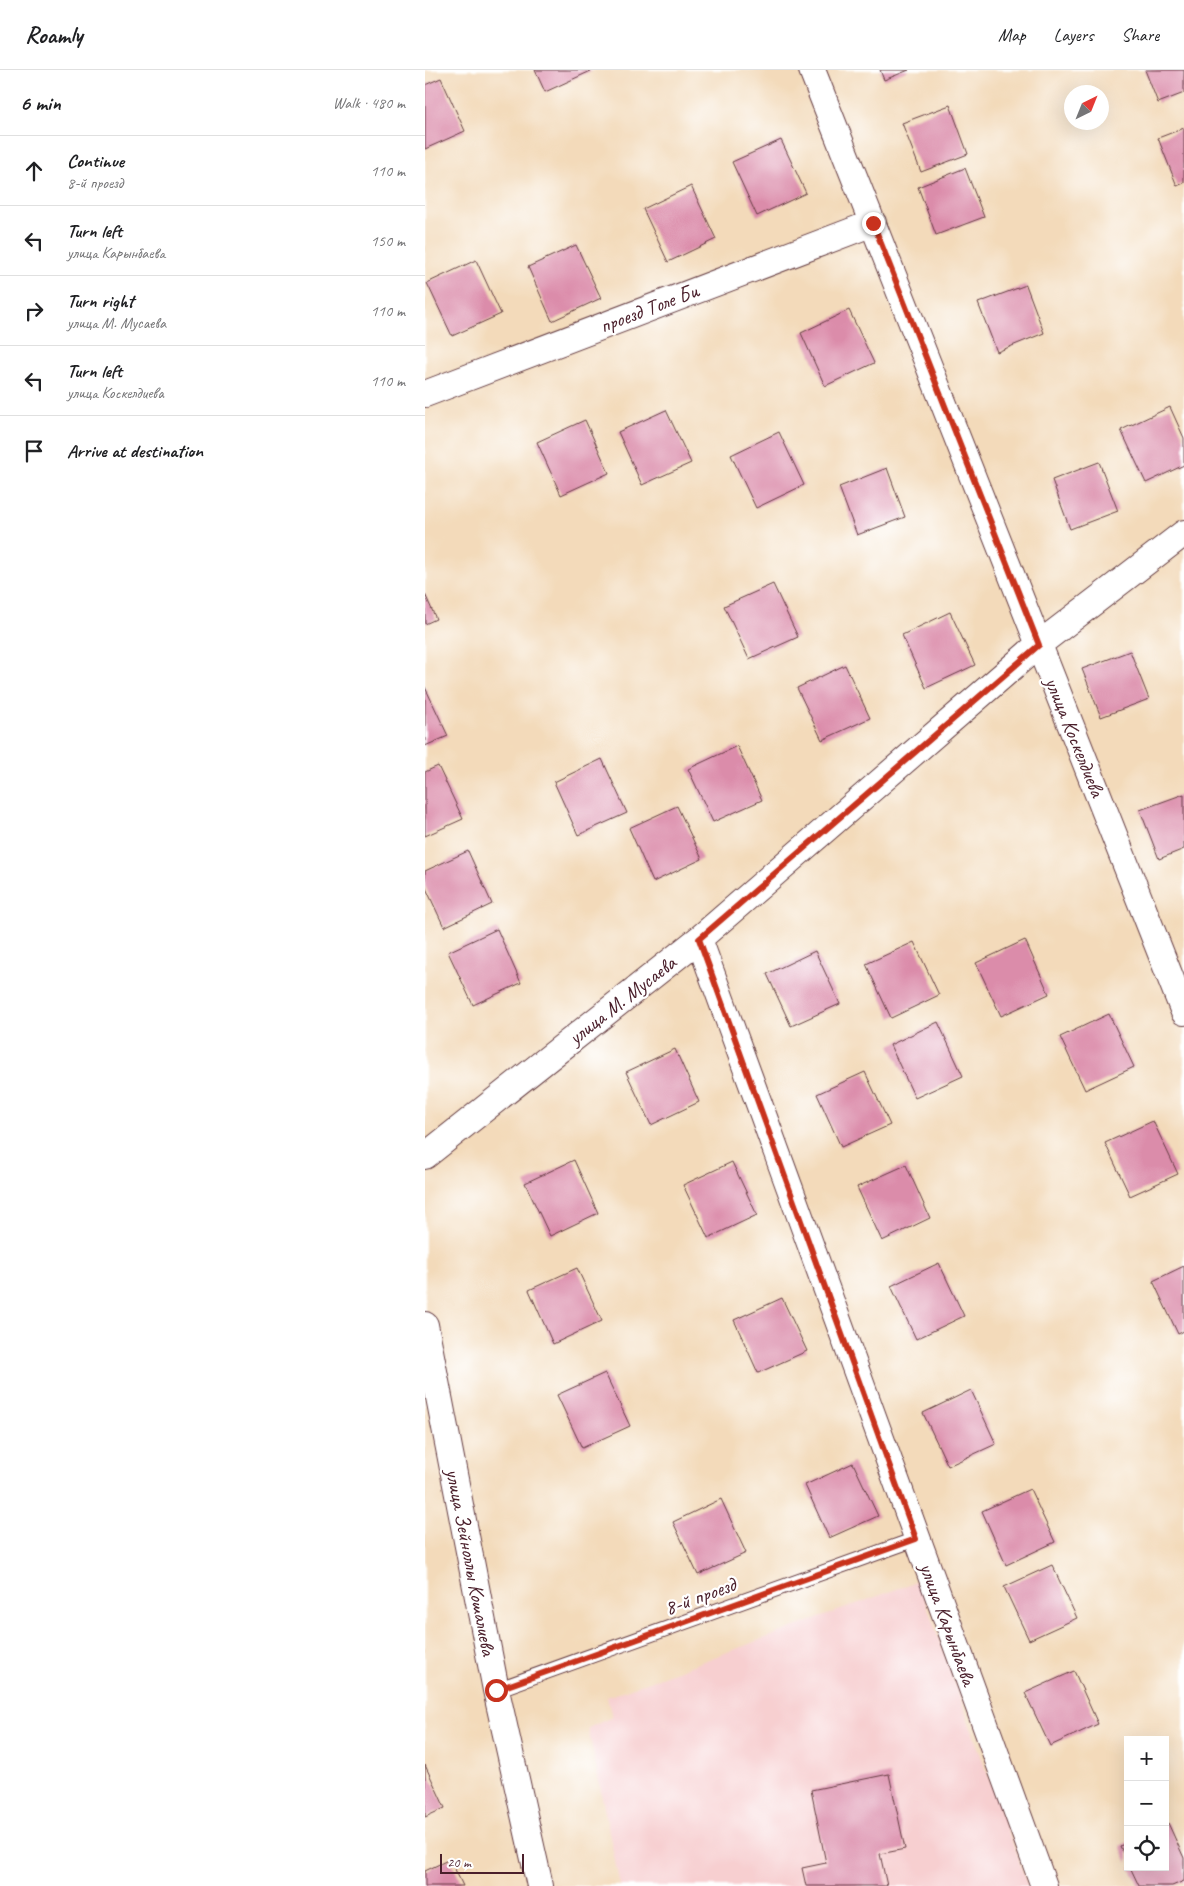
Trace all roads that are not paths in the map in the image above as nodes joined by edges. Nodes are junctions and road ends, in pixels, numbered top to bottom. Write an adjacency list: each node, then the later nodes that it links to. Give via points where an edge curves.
1 (812, 70): 2 (street, улица Коскелдиева)
2 (873, 223): 3 (street, проезд Толе Би); 5 (street, улица Коскелдиева)
3 (425, 394)
4 (1184, 533): 5 (street, улица М. Мусаева)
5 (1039, 645): 6 (street, улица М. Мусаева); 7 (street, улица Коскелдиева)
6 (699, 939): 8 (street, улица М. Мусаева); 10 (street, улица Карынбаева)
7 (1184, 1012)
8 (425, 1156)
9 (425, 1325): 11 (street, улица Зейноллы Кошалиева)
10 (916, 1539): 11 (lane, 8-й проезд); 13 (street, улица Карынбаева)
11 (496, 1690): 12 (street, улица Зейноллы Кошалиева)
12 (540, 1886)
13 (1044, 1886)

